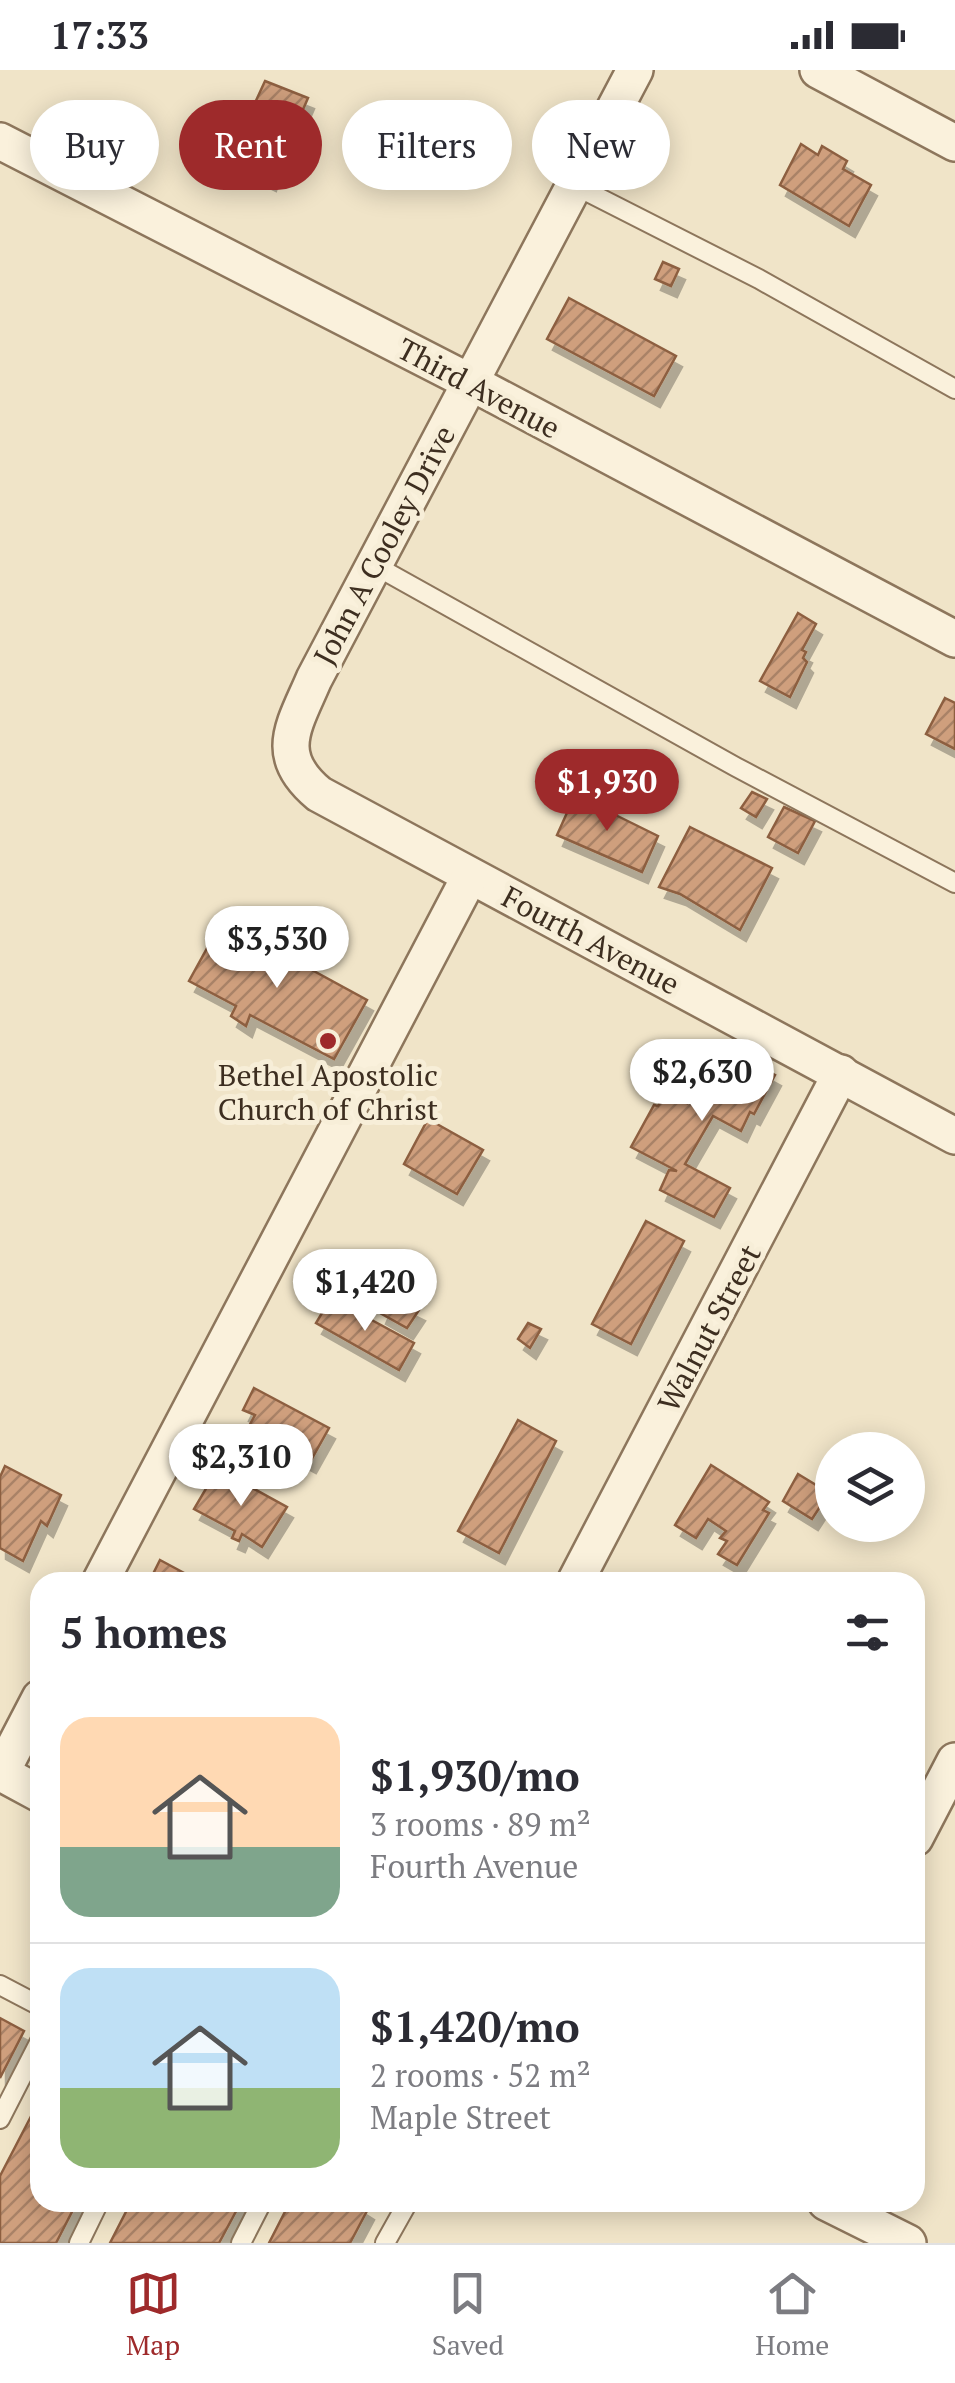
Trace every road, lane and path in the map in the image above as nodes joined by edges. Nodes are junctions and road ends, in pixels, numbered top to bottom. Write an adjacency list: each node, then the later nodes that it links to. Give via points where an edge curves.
1 (635, 70): 3 (street, John A Cooley Drive)
2 (818, 70): 5 (street)
3 (619, 100)
4 (0, 141): 8 (street, Third Avenue)
5 (955, 144)
6 (571, 190): 8 (street, John A Cooley Drive)
7 (584, 190): 9 (lane)
8 (470, 382): 10 (street, John A Cooley Drive); 11 (street, Third Avenue)
9 (955, 388)
10 (374, 565): 12 (street, John A Cooley Drive, via 314,678 290,734); 14 (lane)
11 (955, 639)
12 (290, 760): 13 (street, Fourth Avenue, via 319,794)
13 (470, 876): 15 (street, Fourth Avenue); 17 (street)
14 (955, 884)
15 (842, 1073): 16 (street, Fourth Avenue); 18 (street, Walnut Street)
16 (955, 1136)
17 (105, 1572)
18 (580, 1572)
19 (30, 1717): 21 (street)
20 (955, 1761): 23 (street)
21 (0, 1774): 22 (street)
22 (30, 1789)
23 (925, 1819)
24 (0, 1985): 25 (lane)
25 (30, 2001)
26 (30, 2060): 27 (lane)
27 (0, 2119)
28 (94, 2212): 32 (lane)
29 (257, 2212): 33 (lane)
30 (402, 2212): 34 (lane)
31 (846, 2212): 35 (street)
32 (79, 2243)
33 (241, 2243)
34 (385, 2243)
35 (908, 2243)

